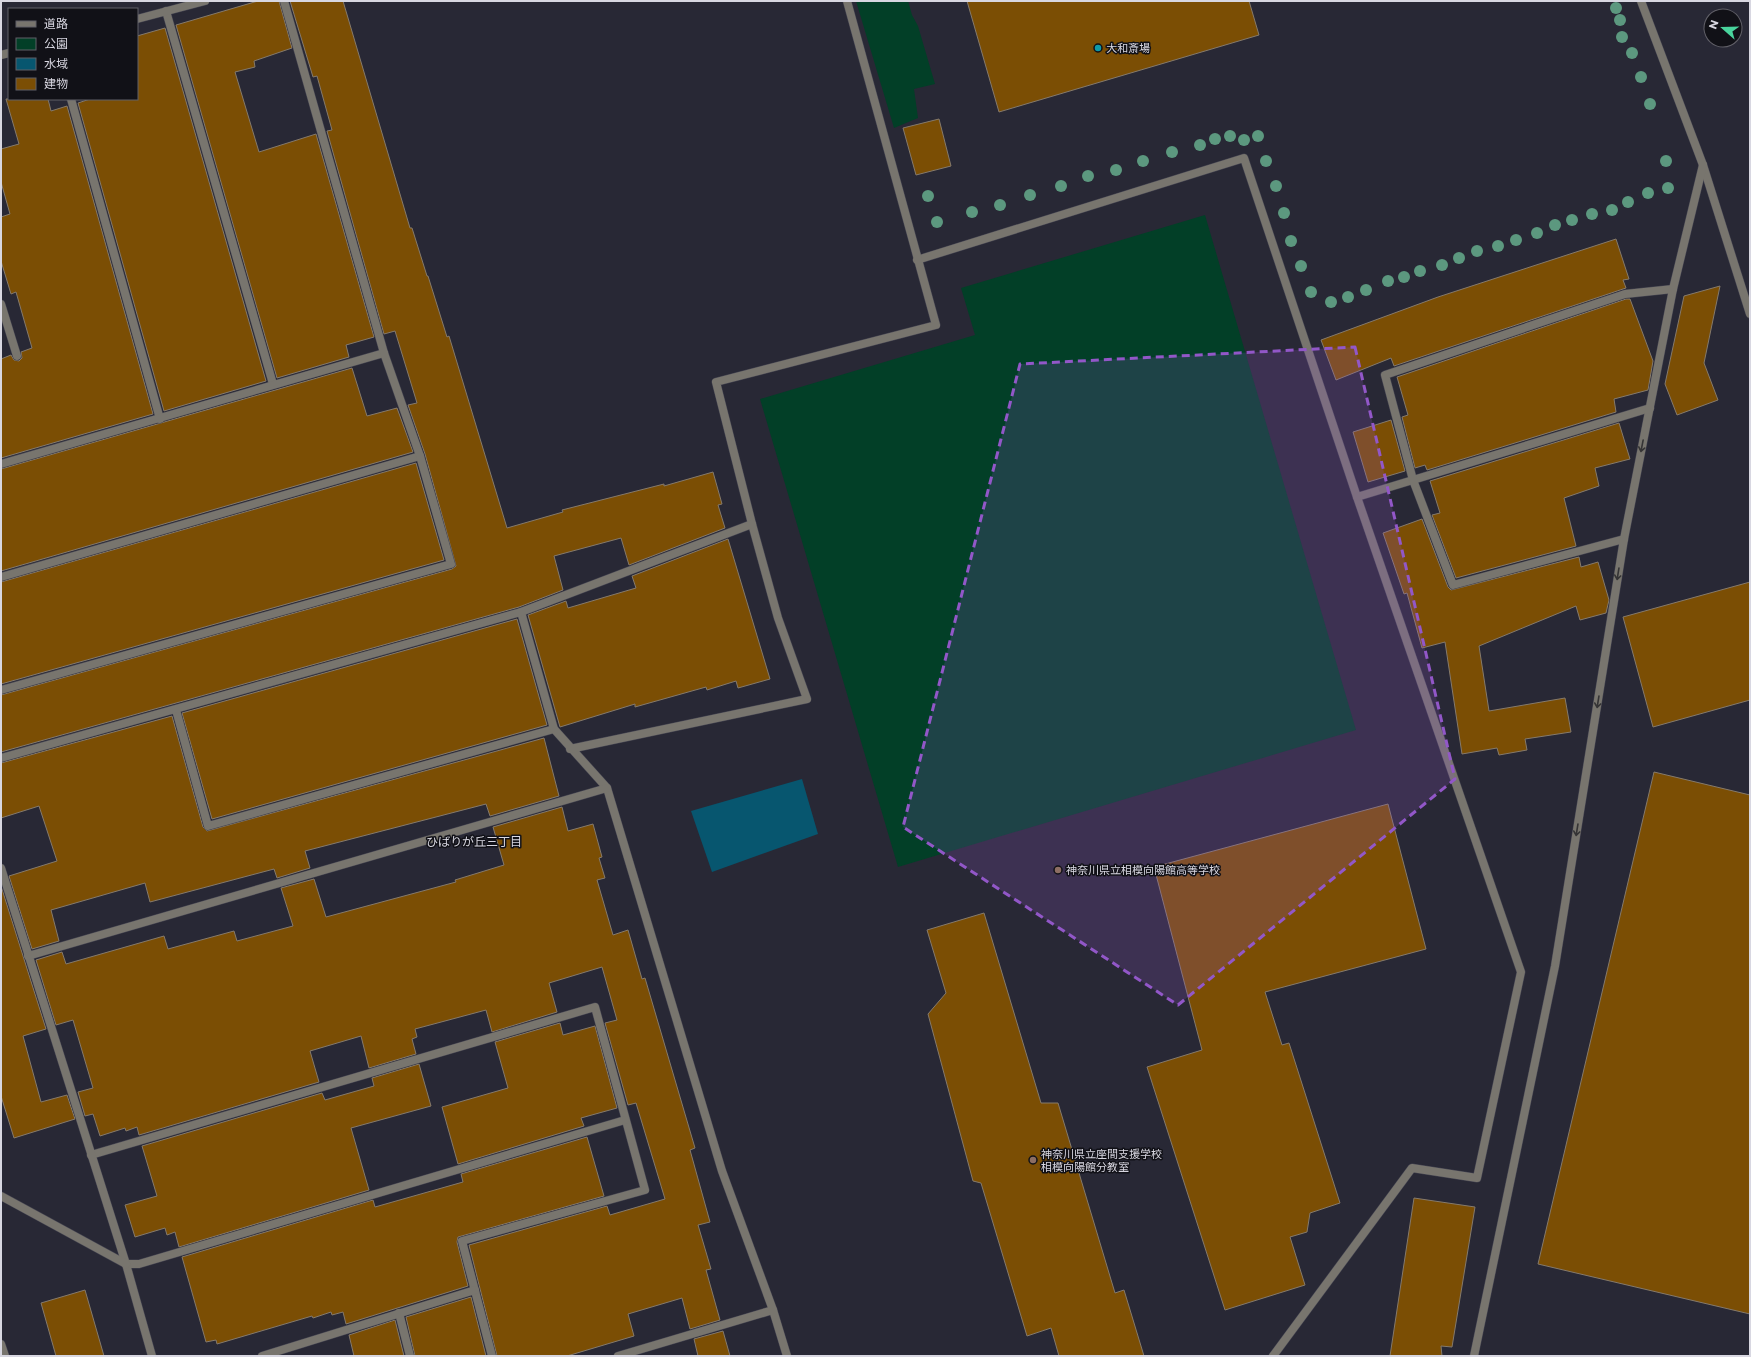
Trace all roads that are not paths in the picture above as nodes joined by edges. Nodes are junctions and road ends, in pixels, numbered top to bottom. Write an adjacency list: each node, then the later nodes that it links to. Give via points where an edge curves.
1 (205, 1): 5 (street)
2 (284, 1): 13 (street)
3 (847, 1): 9 (street)
4 (1640, 1): 8 (street)
5 (166, 11): 6 (street); 15 (street)
6 (138, 19)
7 (71, 100): 17 (street)
8 (1703, 166): 10 (street); 12 (street)
9 (917, 260): 21 (street, via 1244,158); 22 (street, via 936,325 716,382)
10 (1673, 289): 16 (street); 20 (street, via 1625,294 1385,375)
11 (1, 304): 14 (street)
12 (1750, 314)
13 (384, 353): 15 (street); 18 (street)
14 (16, 356)
15 (273, 384): 17 (street)
16 (1650, 408): 20 (street); 23 (street, one-way to 23)
17 (160, 419): 19 (street)
18 (420, 456): 24 (street); 26 (street, via 451,564)
19 (1, 464)
20 (1413, 480): 21 (street); 23 (street, via 1453,585)
21 (1357, 497): 49 (street, via 1521,972 1477,1178 1412,1168)
22 (752, 524): 25 (street); 29 (street, via 778,618 807,699)
23 (1624, 539): 50 (street, one-way to 50, via 1555,966)
24 (1, 577)
25 (521, 612): 27 (street); 28 (street)
26 (1, 690)
27 (176, 710): 28 (street, via 208,826); 30 (street)
28 (554, 729): 29 (street)
29 (570, 748): 31 (street)
30 (1, 758)
31 (607, 788): 33 (street); 39 (street, via 722,1171)
32 (1, 868): 33 (street)
33 (28, 956): 35 (street)
34 (626, 1120): 35 (street, via 594,1007); 37 (street, via 139,1264); 38 (street, via 645,1190 462,1241)
35 (92, 1155): 37 (street)
36 (1, 1196): 37 (street)
37 (126, 1264): 43 (street)
38 (475, 1290): 40 (street); 46 (street)
39 (772, 1310): 47 (street); 48 (street)
40 (399, 1313): 44 (street); 45 (street)
41 (1, 1344): 42 (street)
42 (5, 1356)
43 (152, 1356)
44 (262, 1356)
45 (410, 1356)
46 (492, 1356)
47 (618, 1356)
48 (787, 1356)
49 (1273, 1356)
50 (1474, 1356)

